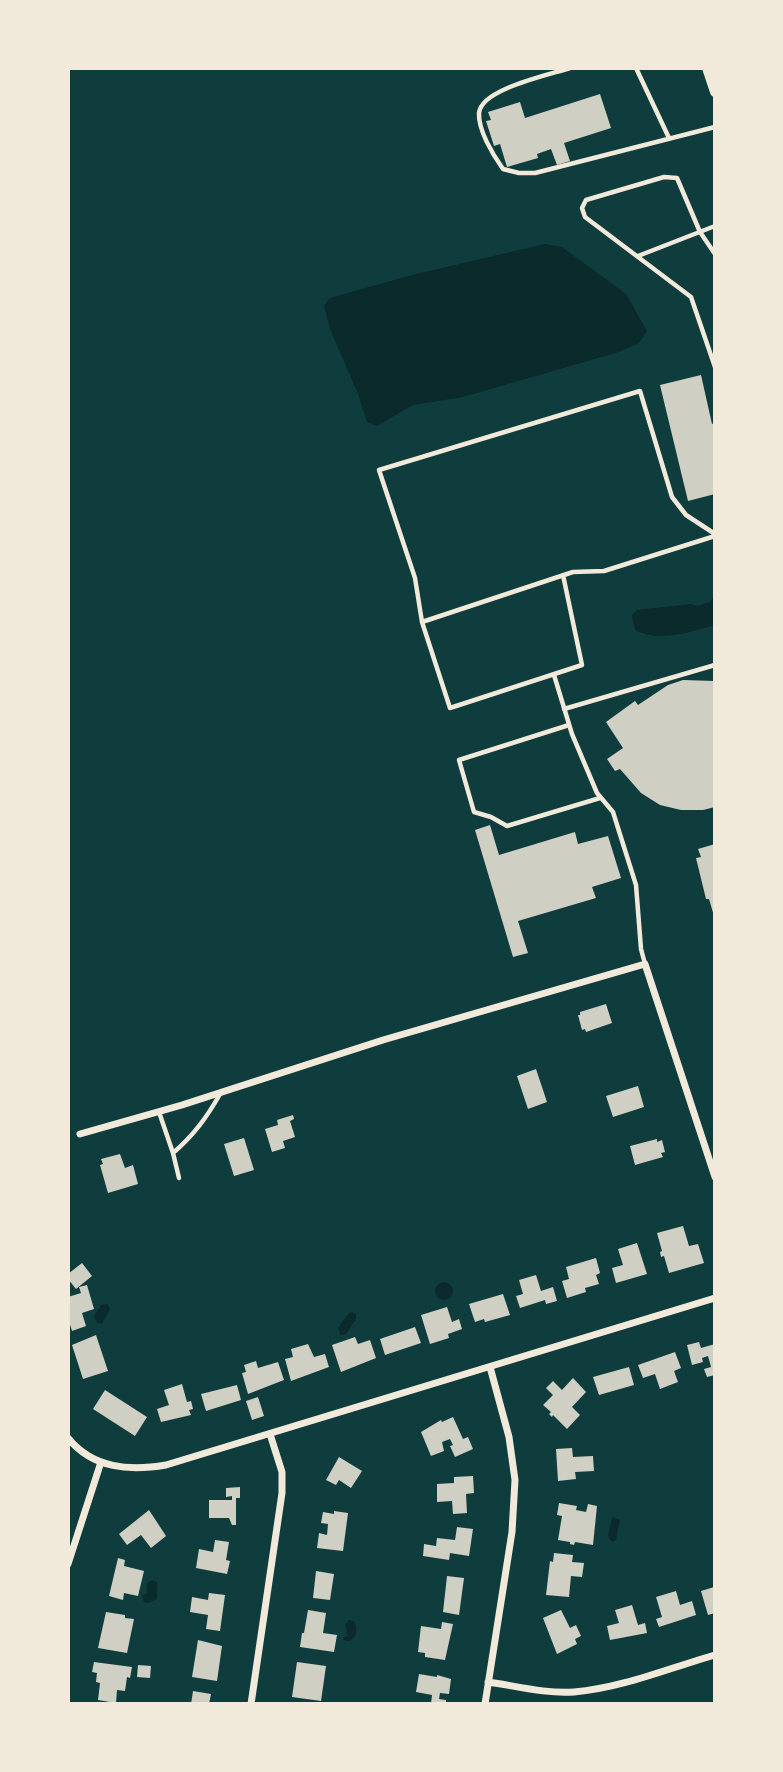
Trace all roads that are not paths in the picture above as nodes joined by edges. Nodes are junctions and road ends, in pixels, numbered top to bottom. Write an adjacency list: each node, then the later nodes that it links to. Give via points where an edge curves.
1 (570, 68): 6 (lane, via 485,100 479,112 481,123 486,142 503,169 535,173)
2 (636, 68): 6 (lane)
3 (707, 68): 4 (street)
4 (715, 92)
5 (715, 127): 6 (lane)
6 (669, 138)
7 (715, 226): 8 (lane)
8 (700, 232): 9 (lane); 10 (lane); 10 (lane, via 677,178 664,177 586,200 582,208 585,217)
9 (715, 254)
10 (638, 256): 11 (lane, via 691,297)
11 (715, 367)
12 (715, 535): 13 (lane, via 604,571); 14 (lane, via 686,515 672,497 640,391 379,470 415,578)
13 (563, 575): 14 (lane); 16 (lane, via 582,665)
14 (422, 622): 16 (lane, via 450,708)
15 (715, 665): 17 (lane)
16 (554, 675): 17 (lane)
17 (564, 709): 18 (lane)
18 (569, 725): 19 (lane); 19 (lane, via 459,760 474,812 507,826)
19 (600, 798): 20 (lane, via 612,812 636,886)
20 (645, 964): 21 (street, via 383,1040); 25 (street)
21 (221, 1093): 22 (street); 24 (lane, via 204,1122)
22 (159, 1112): 23 (street); 24 (lane)
23 (80, 1134)
24 (173, 1153): 26 (lane)
25 (715, 1177)
26 (179, 1178)
27 (715, 1298): 28 (street)
28 (490, 1367): 29 (street); 34 (street, via 515,1480 512,1532)
29 (270, 1434): 31 (street, via 156,1466); 35 (street, via 282,1472 282,1493)
30 (68, 1438): 31 (street)
31 (100, 1462): 32 (street)
32 (68, 1564)
33 (715, 1655): 34 (street, via 575,1692)
34 (488, 1682): 36 (street)
35 (251, 1704)
36 (485, 1704)

